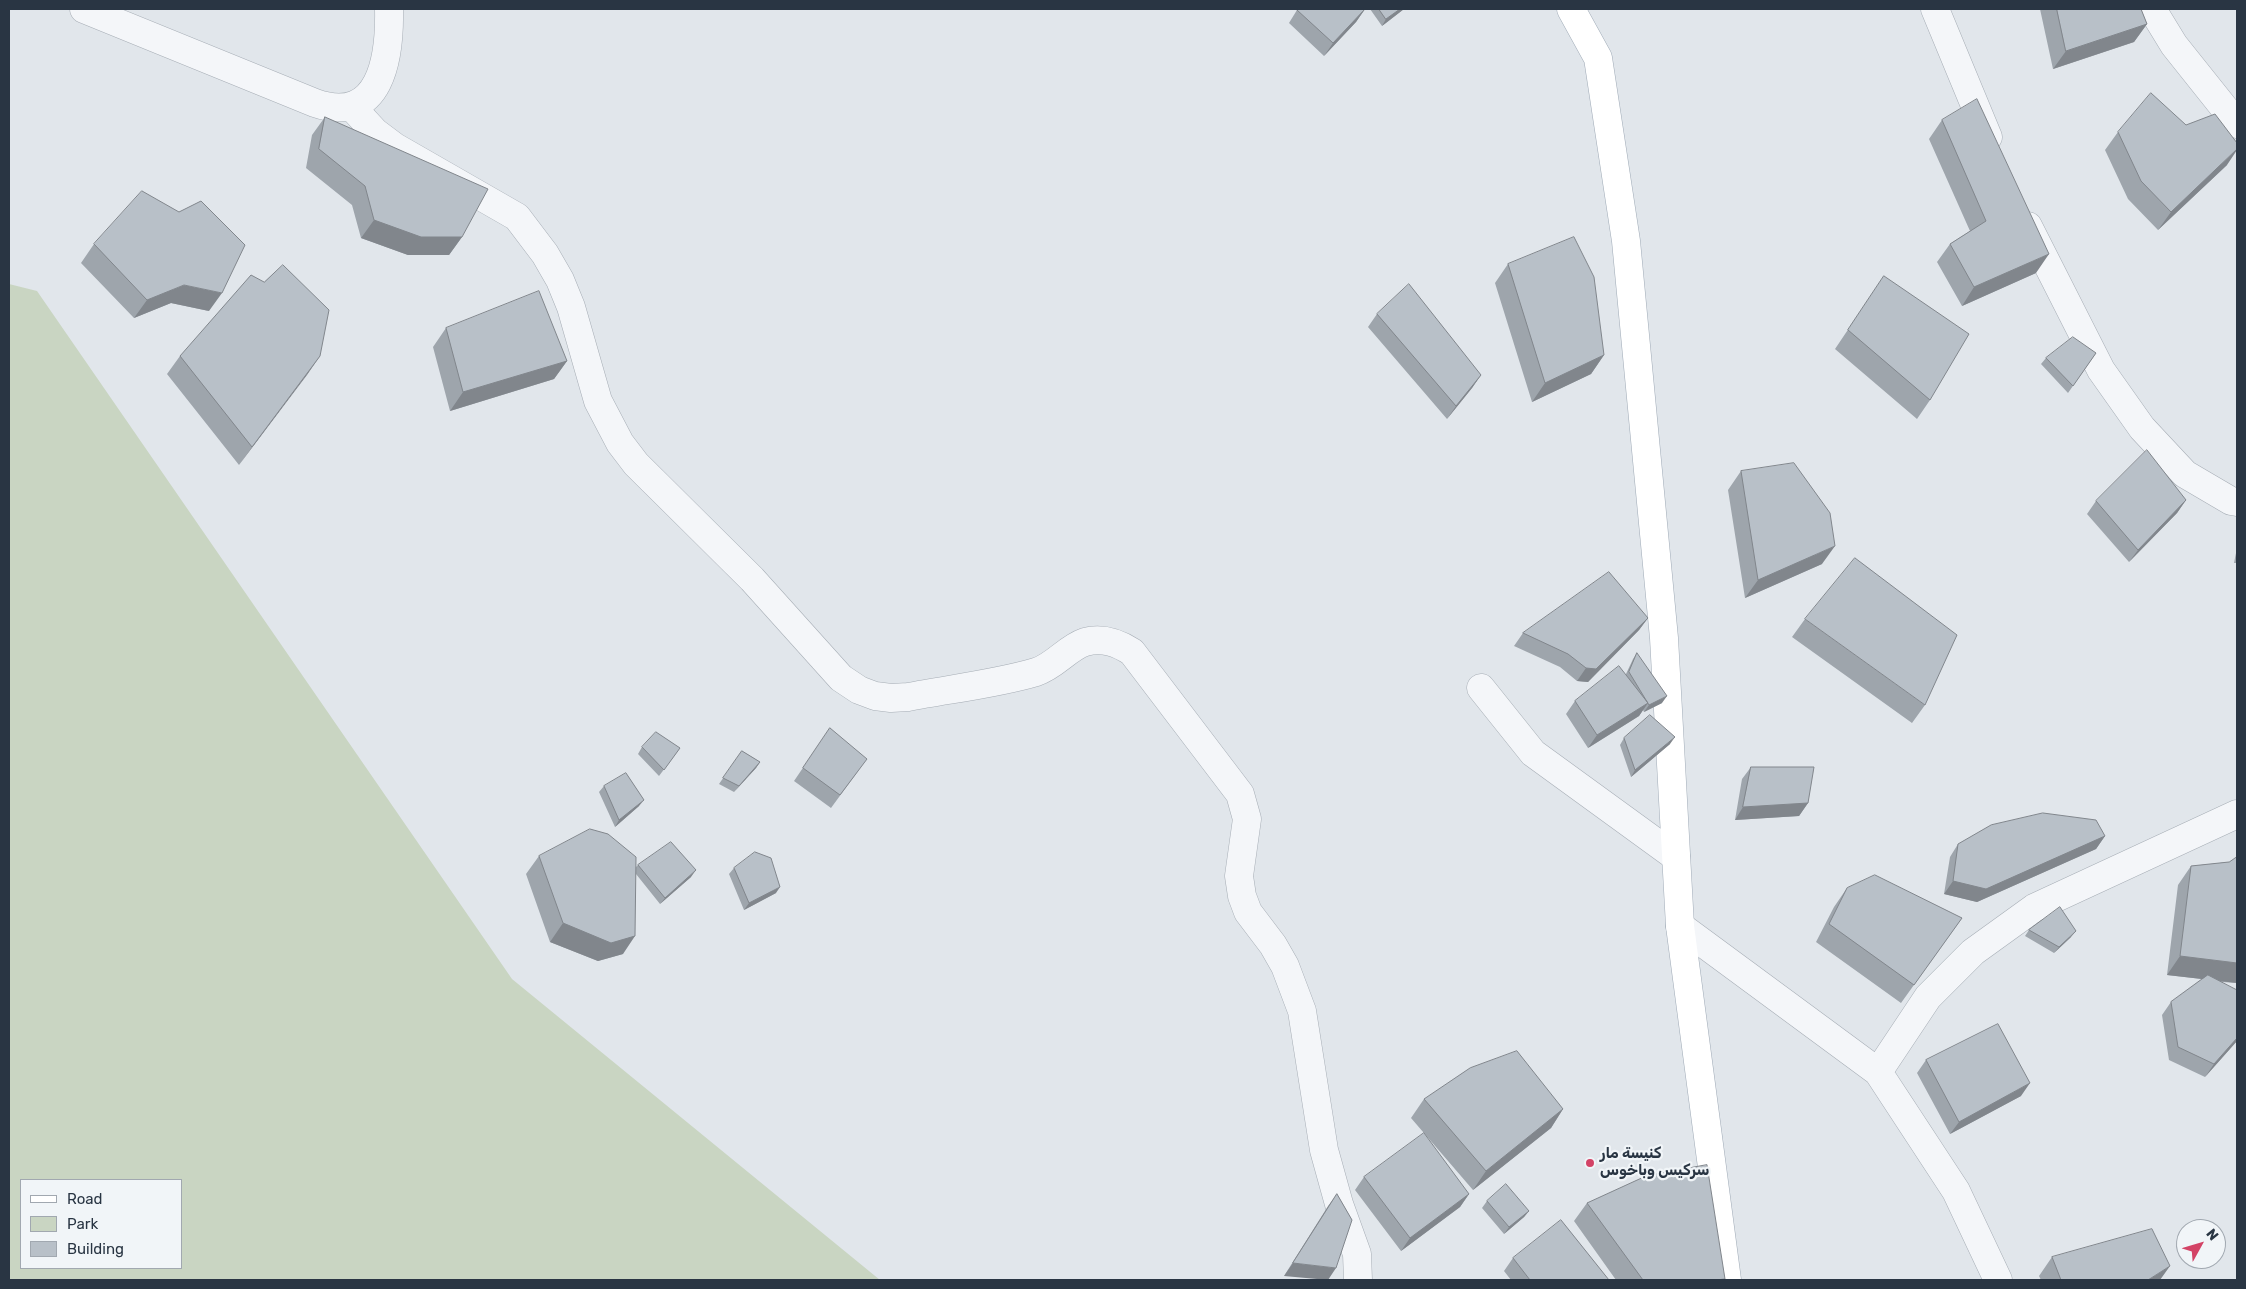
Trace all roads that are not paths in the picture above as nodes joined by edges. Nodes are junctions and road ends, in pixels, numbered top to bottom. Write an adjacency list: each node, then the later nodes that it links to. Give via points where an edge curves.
1 (84, 9): 6 (street, via 315,103 338,109)
2 (388, 9): 6 (street, via 384,68 370,93)
3 (1571, 9): 13 (main road, via 1598,58 1626,241 1664,638)
4 (1935, 9): 8 (street)
5 (2152, 9): 7 (street, via 2174,45)
6 (351, 106): 16 (street, via 375,132 395,147 517,217 560,280 598,401 620,443 653,482 770,597 841,678 874,696 908,697 1025,674 1049,666 1084,642 1118,643 1132,652 1240,794 1245,806 1246,832 1239,876 1242,896 1248,912 1285,966 1302,1011 1324,1150 1357,1254)
7 (2237, 124)
8 (1998, 158)
9 (2017, 201): 10 (street, via 2040,253 2102,370 2142,428 2185,474)
10 (2237, 502)
11 (1481, 688): 13 (street, via 1533,754)
12 (2237, 814): 15 (street, via 2034,908 1973,952 1928,997)
13 (1676, 857): 14 (main road)
14 (1680, 926): 15 (street); 17 (main road)
15 (1878, 1072): 18 (street, via 1956,1191)
16 (1358, 1280)
17 (1727, 1280)
18 (1998, 1280)

